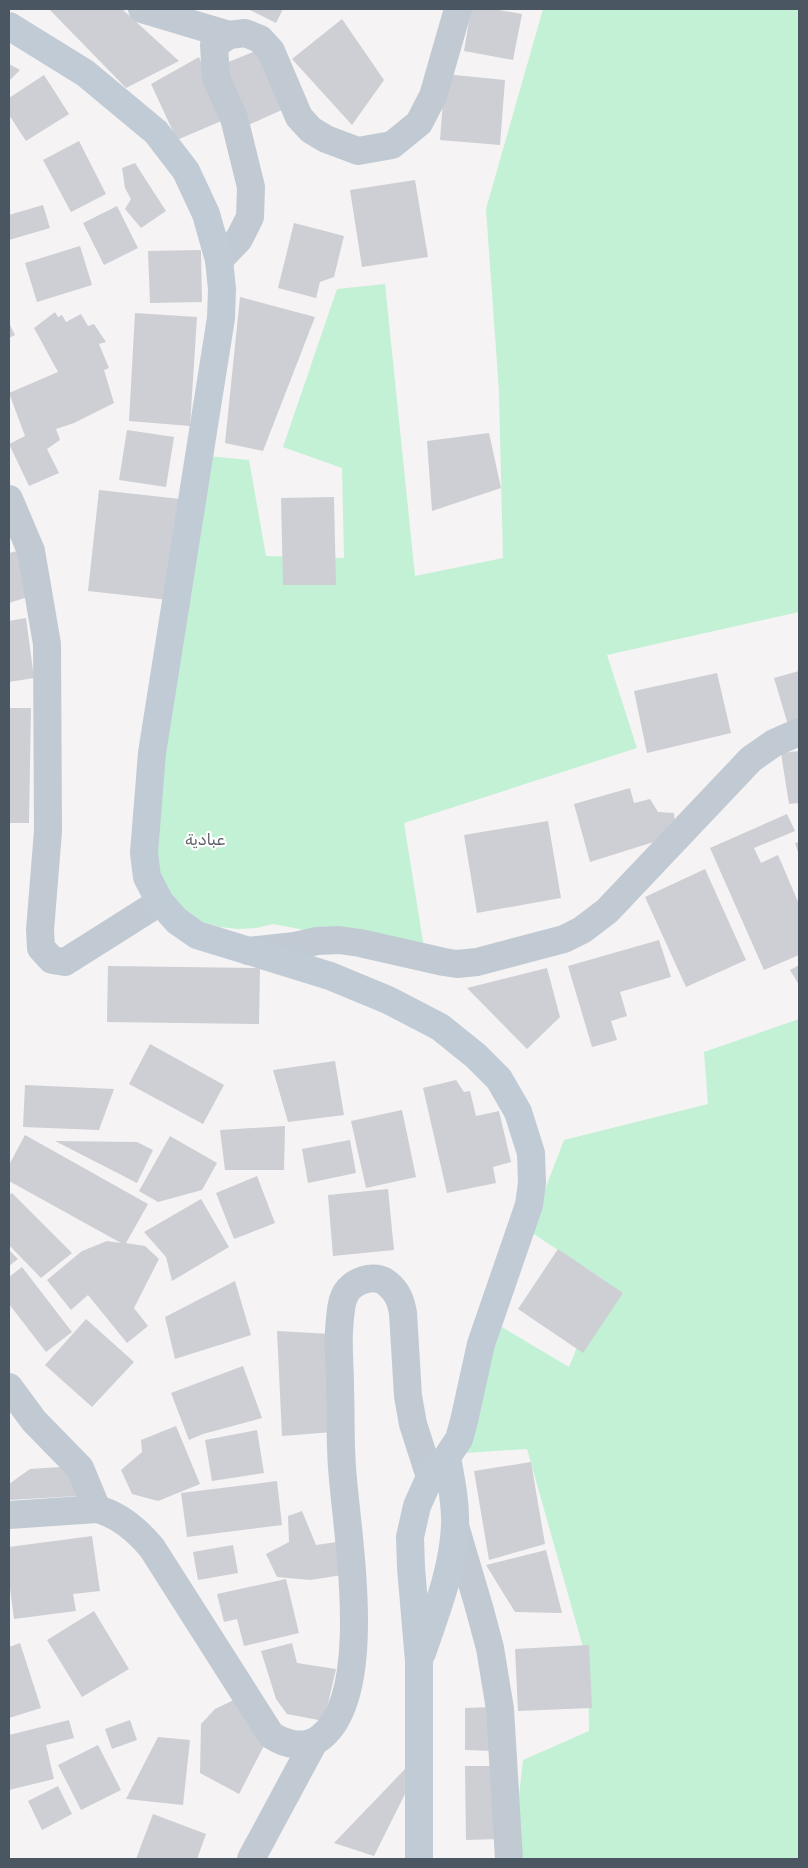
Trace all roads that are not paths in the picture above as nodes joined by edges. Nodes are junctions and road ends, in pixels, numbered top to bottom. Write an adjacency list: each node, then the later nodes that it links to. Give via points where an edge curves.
1 (142, 9): 4 (street)
2 (458, 9): 4 (street, via 433,96 419,123 392,145 358,151 326,139 299,117 271,51 260,39 245,33)
3 (9, 26): 5 (main road, via 86,73 156,132 186,170 206,214)
4 (229, 35): 5 (street, via 214,45 216,78 234,118 251,187 250,217 239,239)
5 (219, 260): 8 (main road, via 221,318 152,753 144,852 147,877)
6 (9, 499): 8 (street, via 31,551 47,644 48,831 40,930 42,948 52,960 65,962)
7 (799, 732): 9 (street, via 774,743 752,759 608,911 564,939 477,962 457,964 339,940)
8 (160, 902): 9 (main road, via 177,921 197,935)
9 (248, 951): 11 (main road, via 330,976 388,1000 440,1028 500,1078 518,1112 531,1153 529,1204 481,1344 458,1439)
10 (9, 1387): 12 (street, via 34,1421 80,1468)
11 (438, 1467): 14 (main road, via 453,1491); 15 (main road, via 417,1506 410,1537); 16 (street, via 413,1424 401,1300 387,1282 366,1279 356,1283 344,1297 339,1330 342,1466 355,1616 354,1650 347,1689 338,1714 328,1732)
12 (97, 1509): 13 (street); 16 (street, via 124,1521 152,1548 271,1735 283,1742 299,1745)
13 (9, 1515)
14 (455, 1526): 15 (main road, via 451,1564); 19 (street, via 490,1648 498,1700)
15 (419, 1662): 18 (main road)
16 (314, 1742): 17 (street)
17 (251, 1859)
18 (419, 1859)
19 (509, 1859)

